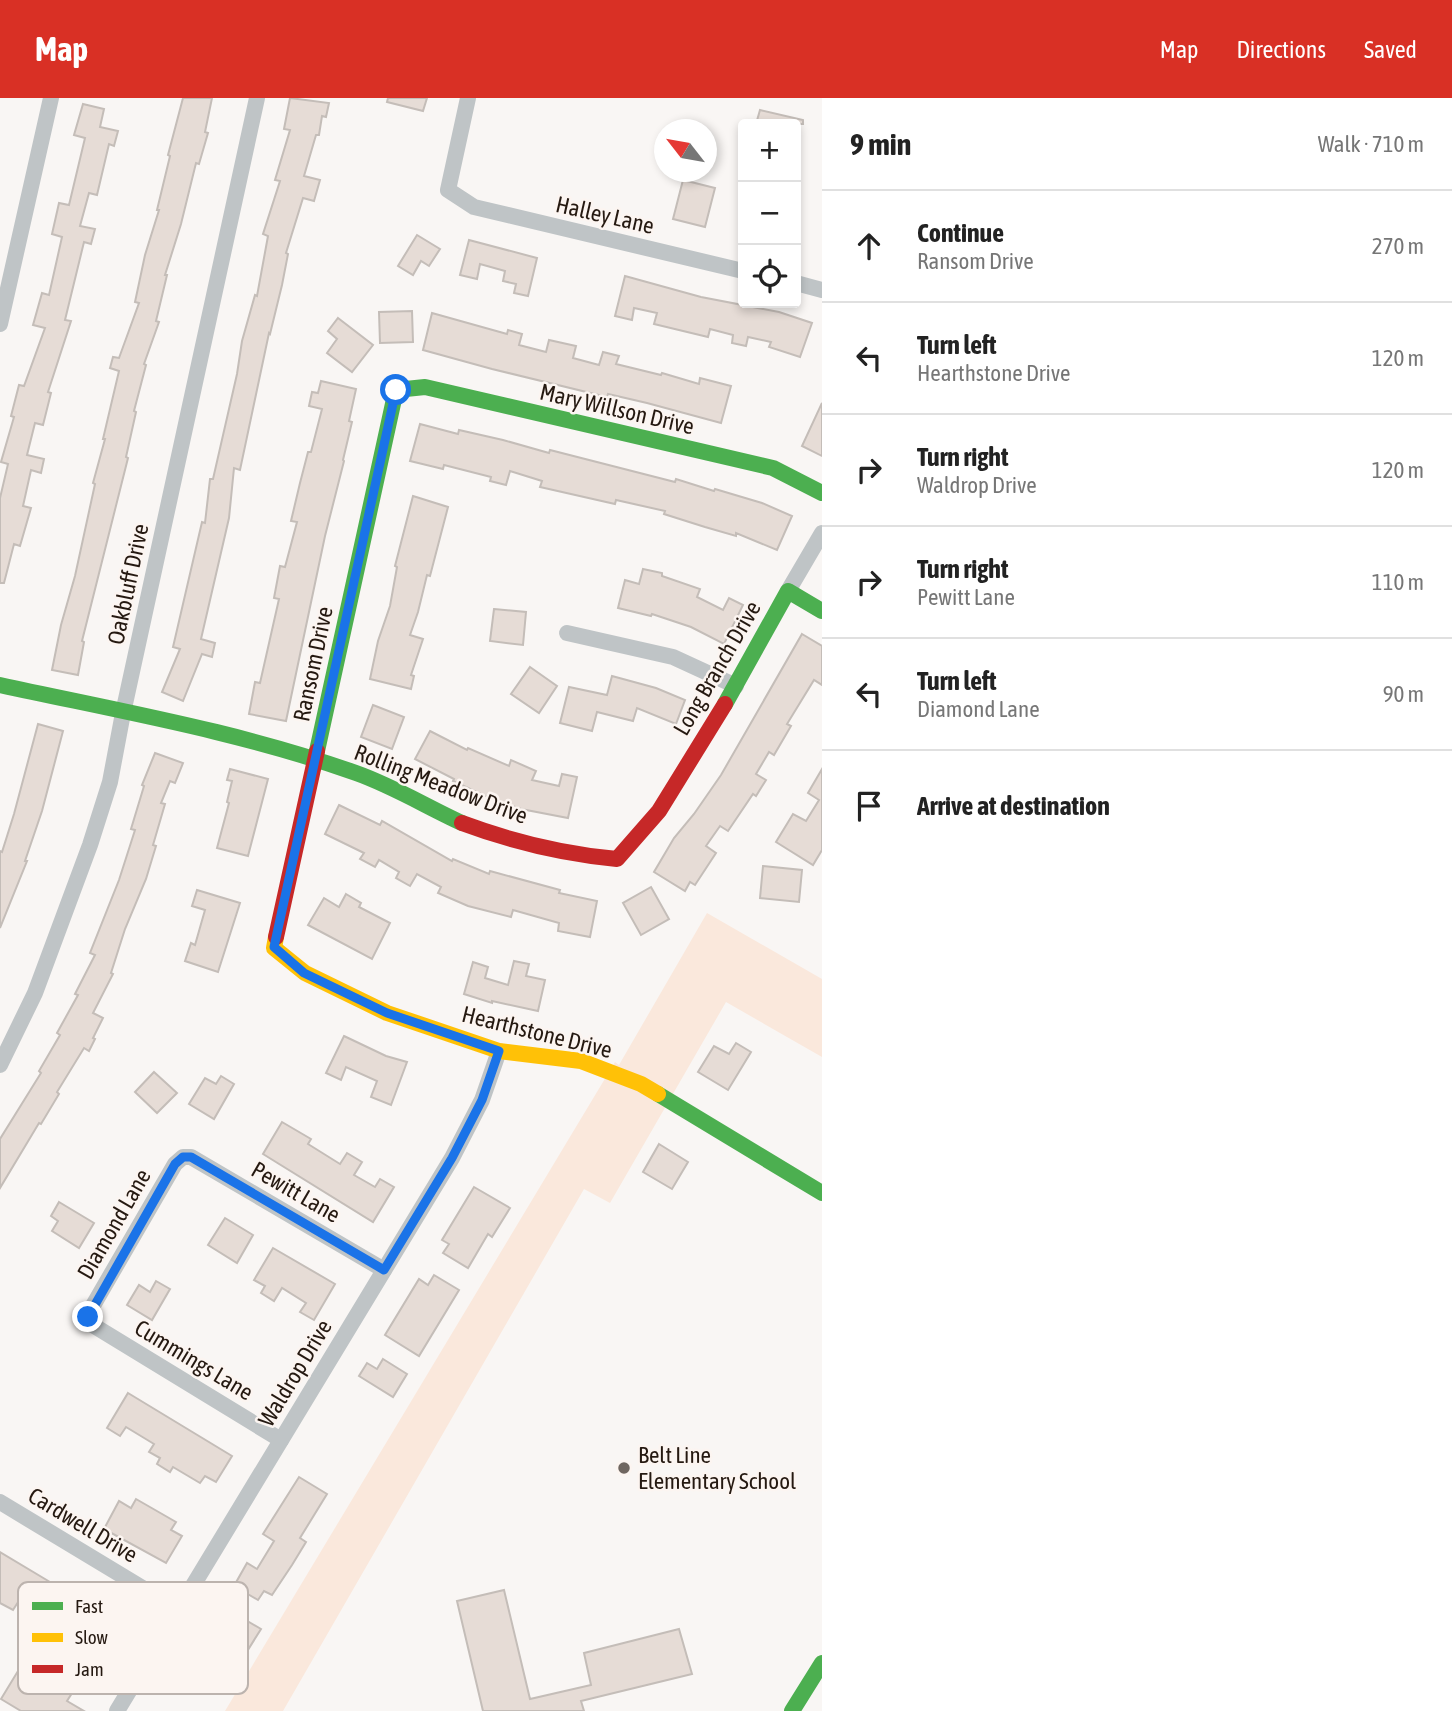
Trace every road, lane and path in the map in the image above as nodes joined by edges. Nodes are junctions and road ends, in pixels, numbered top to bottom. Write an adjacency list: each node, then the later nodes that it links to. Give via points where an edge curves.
1 (51, 98): 7 (street)
2 (257, 98): 16 (street, Oakbluff Drive)
3 (468, 98): 4 (street, Halley Lane, via 448,190 458,198 474,207)
4 (738, 270)
5 (801, 285): 6 (street)
6 (822, 290)
7 (0, 324)
8 (396, 390): 9 (street, Mary Willson Drive, via 425,387 773,468); 17 (street, Ransom Drive)
9 (822, 493)
10 (822, 533): 11 (street, Long Branch Drive)
11 (788, 591): 12 (street); 15 (street, Long Branch Drive)
12 (822, 611)
13 (567, 633): 15 (street, via 673,657)
14 (0, 685): 16 (street, Rolling Meadow Drive)
15 (736, 686): 18 (street, Long Branch Drive, via 659,811)
16 (123, 713): 17 (street, Rolling Meadow Drive); 21 (street, Oakbluff Drive, via 110,782 90,845 35,993)
17 (316, 762): 18 (street, Rolling Meadow Drive, via 358,774 487,832 580,856 617,859); 19 (street, Ransom Drive)
18 (646, 824)
19 (274, 947): 20 (street, Hearthstone Drive, via 304,973 387,1013)
20 (499, 1051): 23 (street, Hearthstone Drive, via 581,1061 641,1084); 24 (street, Waldrop Drive, via 464,1135)
21 (0, 1065)
22 (183, 1157): 24 (street, Pewitt Lane, via 191,1157); 25 (street, Diamond Lane)
23 (822, 1193)
24 (384, 1270): 26 (street, Waldrop Drive)
25 (88, 1317): 26 (street, Cummings Lane, via 91,1324)
26 (281, 1440): 29 (street, Waldrop Drive)
27 (0, 1502): 28 (street, Cardwell Drive)
28 (132, 1582)
29 (195, 1582)
30 (822, 1663): 33 (street)
31 (127, 1694): 32 (street, Waldrop Drive)
32 (117, 1711)
33 (792, 1711)

